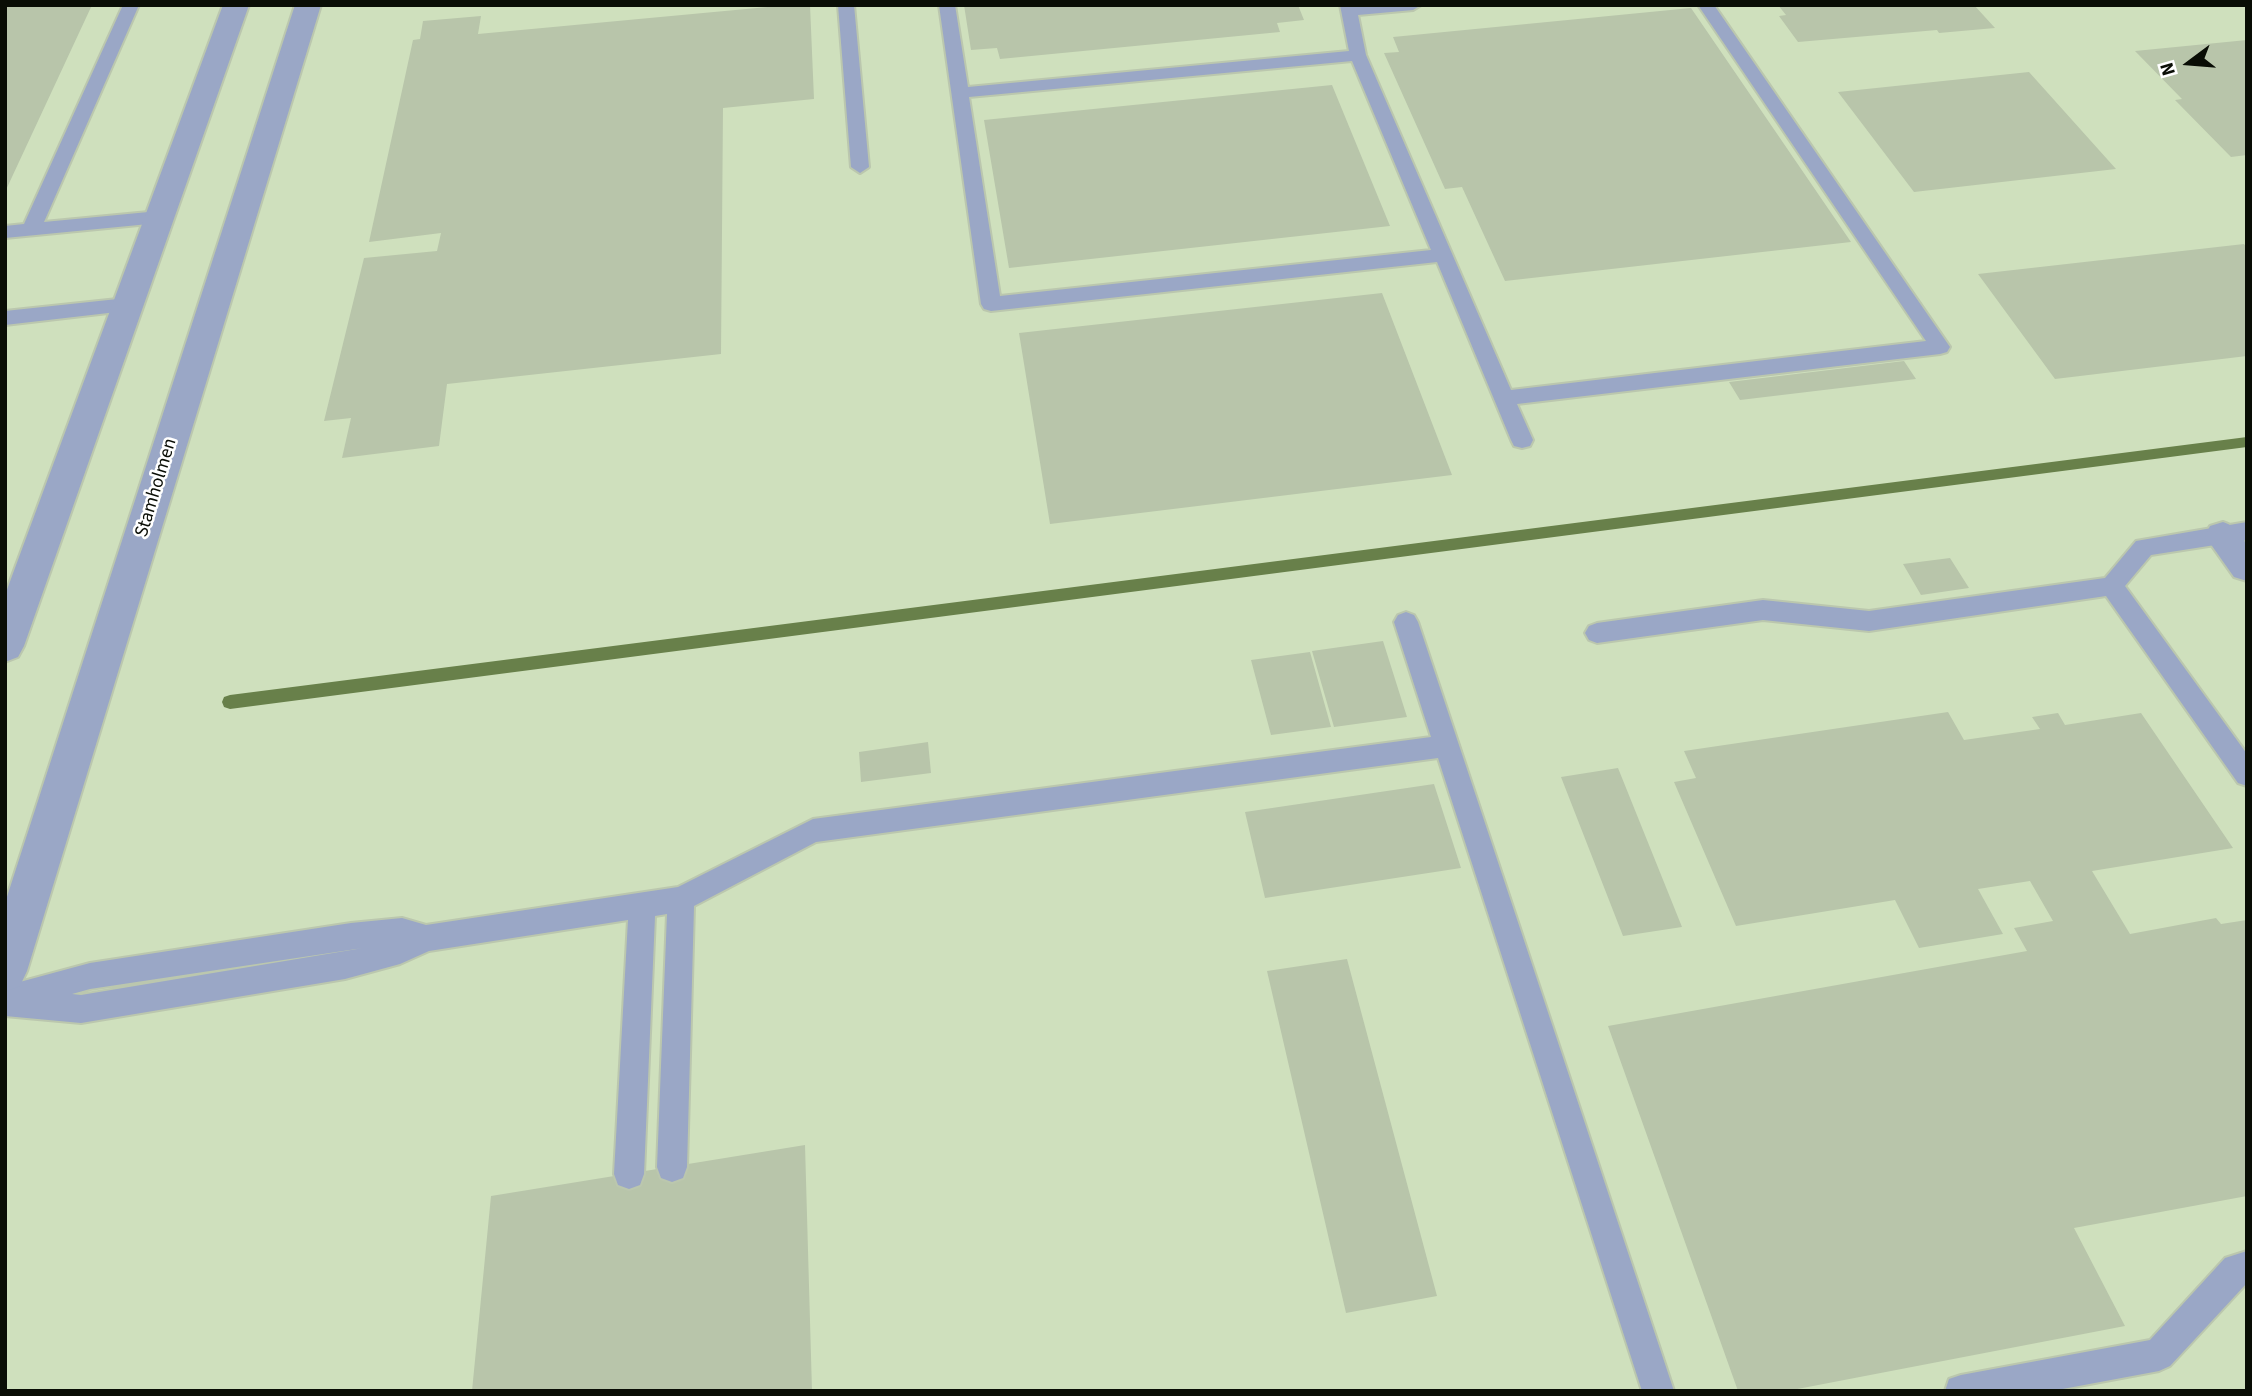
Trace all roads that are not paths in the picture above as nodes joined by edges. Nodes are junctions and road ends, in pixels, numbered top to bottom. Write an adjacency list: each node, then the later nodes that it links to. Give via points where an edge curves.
1 (131, 5): 13 (lane)
2 (236, 5): 12 (street)
3 (308, 5): 30 (street, Stamholmen)
4 (846, 5): 11 (lane)
5 (947, 5): 10 (lane)
6 (1413, 5): 8 (lane)
7 (1706, 5): 18 (lane, via 1940,346)
8 (1349, 8): 9 (lane)
9 (1358, 55): 10 (lane); 15 (lane)
10 (960, 93): 15 (lane, via 991,304)
11 (860, 167)
12 (159, 217): 13 (lane); 16 (street)
13 (31, 230): 14 (lane)
14 (5, 232)
15 (1444, 255): 18 (lane)
16 (127, 305): 17 (lane); 25 (street)
17 (5, 318)
18 (1504, 398): 19 (lane)
19 (1522, 440)
20 (2235, 533): 21 (street); 22 (lane, via 2144,547)
21 (2247, 567)
22 (2112, 586): 24 (lane, via 1869,621 1763,610); 27 (lane)
23 (1406, 622): 26 (lane)
24 (1597, 633)
25 (5, 646)
26 (1447, 746): 28 (lane, via 813,831); 35 (lane)
27 (2247, 775)
28 (681, 899): 29 (lane); 32 (lane)
29 (642, 906): 31 (lane, via 426,939 345,966 81,1009); 33 (lane)
30 (5, 971)
31 (5, 1001)
32 (672, 1167)
33 (629, 1174)
34 (2247, 1267): 36 (lane, via 2236,1269 2159,1354)
35 (1658, 1391)
36 (1961, 1391)

